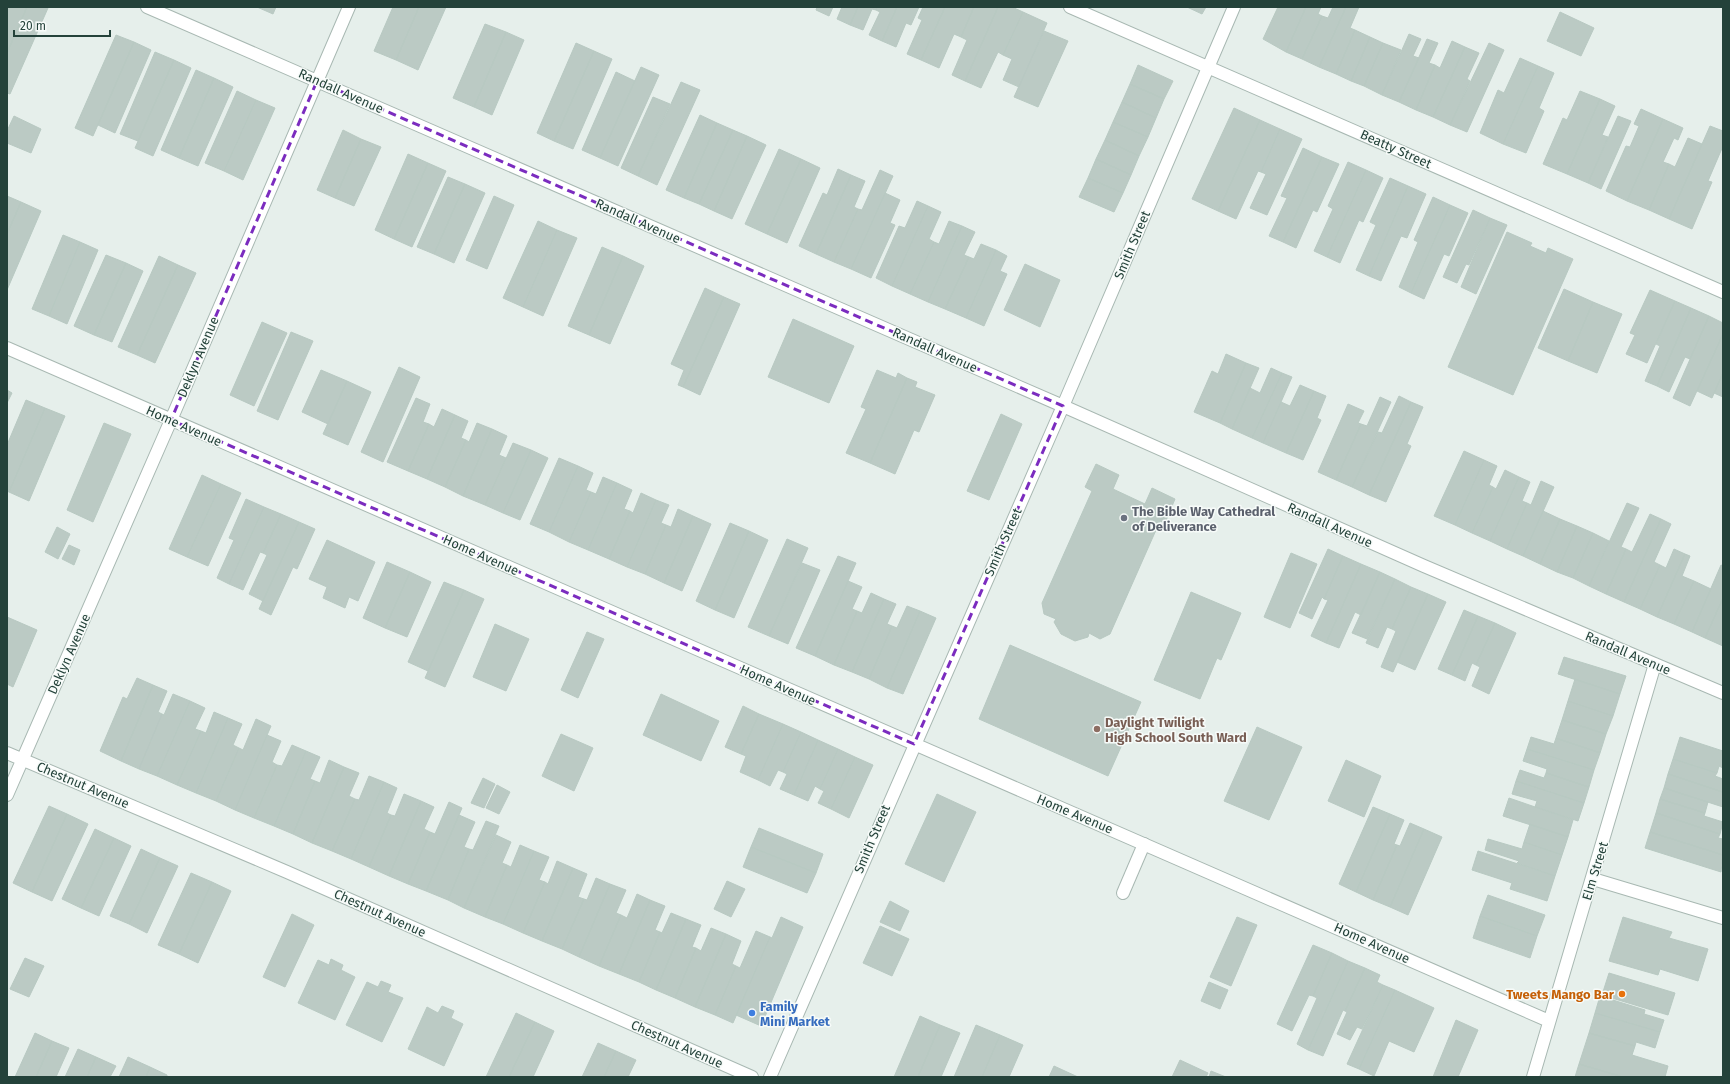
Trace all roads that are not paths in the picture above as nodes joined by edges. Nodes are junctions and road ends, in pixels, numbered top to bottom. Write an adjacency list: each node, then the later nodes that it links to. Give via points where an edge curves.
1 (147, 7): 6 (street, Randall Avenue)
2 (349, 7): 6 (street, Deklyn Avenue)
3 (1070, 7): 5 (street, Beatty Street)
4 (1234, 7): 5 (street, Smith Street)
5 (1208, 67): 7 (street, Beatty Street); 9 (street, Smith Street)
6 (317, 81): 9 (street, Randall Avenue); 10 (street, Deklyn Avenue)
7 (1723, 292)
8 (7, 348): 10 (street, Home Avenue)
9 (1063, 406): 11 (street, Randall Avenue, via 1424,566); 13 (street, Smith Street)
10 (171, 420): 13 (street, Home Avenue); 15 (street, Deklyn Avenue)
11 (1655, 664): 12 (street, Randall Avenue); 18 (street, Elm Street)
12 (1723, 693)
13 (914, 744): 17 (street, Home Avenue); 23 (street, Smith Street)
14 (7, 752): 15 (street, Chestnut Avenue)
15 (22, 759): 16 (street, Deklyn Avenue); 22 (street, Chestnut Avenue, via 287,872)
16 (7, 795)
17 (1144, 844): 19 (street); 21 (street, Home Avenue)
18 (1593, 879): 20 (street); 21 (street, Elm Street)
19 (1123, 893)
20 (1723, 918)
21 (1549, 1021): 24 (street, Elm Street)
22 (752, 1077)
23 (770, 1077)
24 (1533, 1077)

